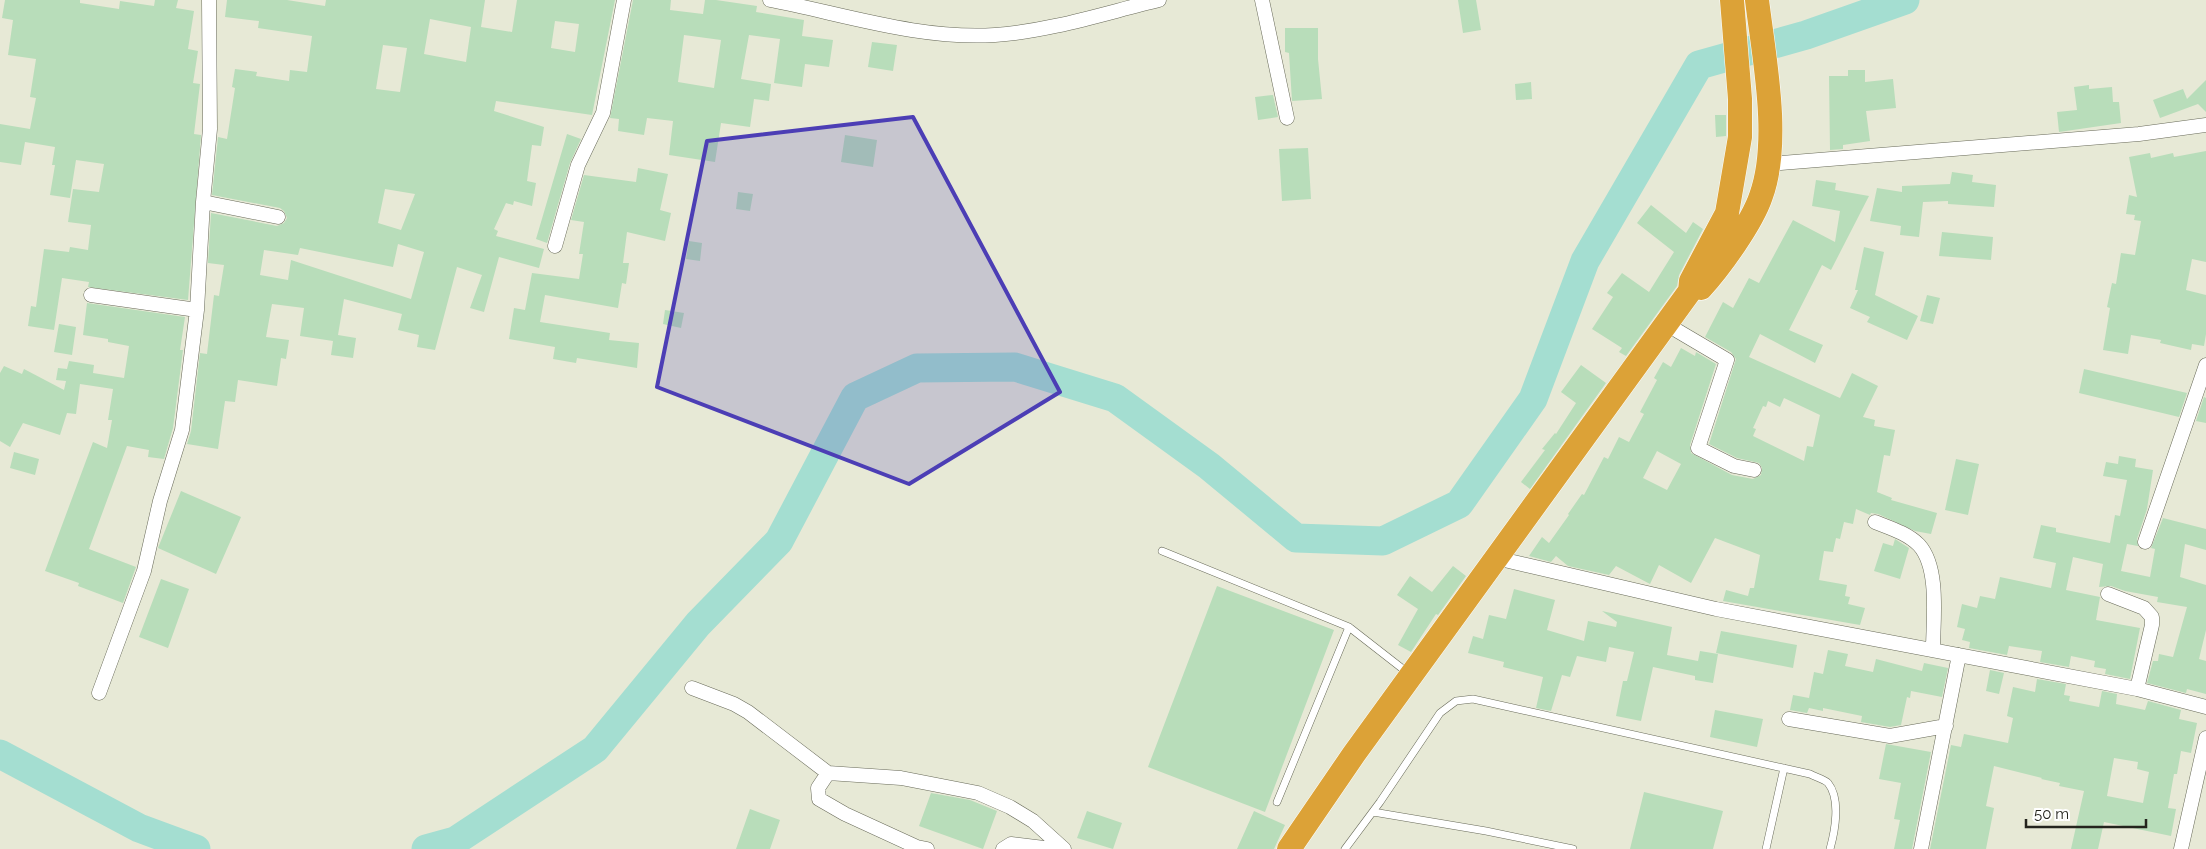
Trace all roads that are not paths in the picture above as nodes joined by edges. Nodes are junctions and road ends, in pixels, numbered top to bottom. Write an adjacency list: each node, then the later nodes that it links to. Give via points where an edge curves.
1 (209, 0): 11 (street, via 210,100)
2 (624, 0): 13 (street, via 603,113 578,165)
3 (770, 0): 4 (street, via 874,23 941,33 994,35 1052,28)
4 (1159, 0)
5 (1262, 0): 8 (street)
6 (1732, 0): 14 (highway, via 1740,137 1727,213 1691,281)
7 (1757, 0): 10 (highway, via 1769,96)
8 (1287, 118)
9 (2206, 125): 10 (street, via 2139,134)
10 (1769, 164): 14 (highway, via 1762,196 1754,213 1701,288)
11 (203, 202): 12 (street); 16 (street)
12 (278, 217)
13 (555, 246)
14 (1690, 291): 17 (highway)
15 (91, 295): 16 (street)
16 (197, 310): 31 (street, via 182,430 160,501 144,571)
17 (1666, 324): 19 (street, via 1727,360 1698,448 1734,466); 23 (highway)
18 (2206, 365): 21 (street)
19 (1754, 470)
20 (1875, 522): 26 (street, via 1903,533 1920,546 1931,570)
21 (2145, 542)
22 (1162, 551): 25 (lane)
23 (1496, 558): 26 (street, via 1716,610); 28 (highway)
24 (2108, 594): 30 (street, via 2144,608 2152,617)
25 (1349, 627): 28 (lane); 38 (lane)
26 (1933, 650): 27 (street)
27 (1959, 655): 30 (street); 34 (street)
28 (1411, 676): 44 (highway)
29 (692, 688): 37 (street, via 748,712)
30 (2137, 689): 32 (street)
31 (100, 693)
32 (2206, 707)
33 (1788, 720): 34 (street, via 1890,736)
34 (1946, 726): 49 (street)
35 (2206, 738): 50 (street)
36 (1784, 768): 39 (lane, via 1473,699 1456,701 1440,713); 47 (lane); 48 (lane, via 1827,782 1834,793)
37 (828, 773): 40 (street, via 818,788 819,799 845,814); 43 (street, via 901,778 978,793 1033,821)
38 (1277, 802)
39 (1373, 812): 45 (lane); 46 (lane)
40 (926, 849)
41 (1003, 849): 42 (street, via 1011,844)
42 (1052, 849)
43 (1064, 849)
44 (1289, 849)
45 (1345, 849)
46 (1573, 849)
47 (1766, 849)
48 (1830, 849)
49 (1921, 849)
50 (2181, 849)

